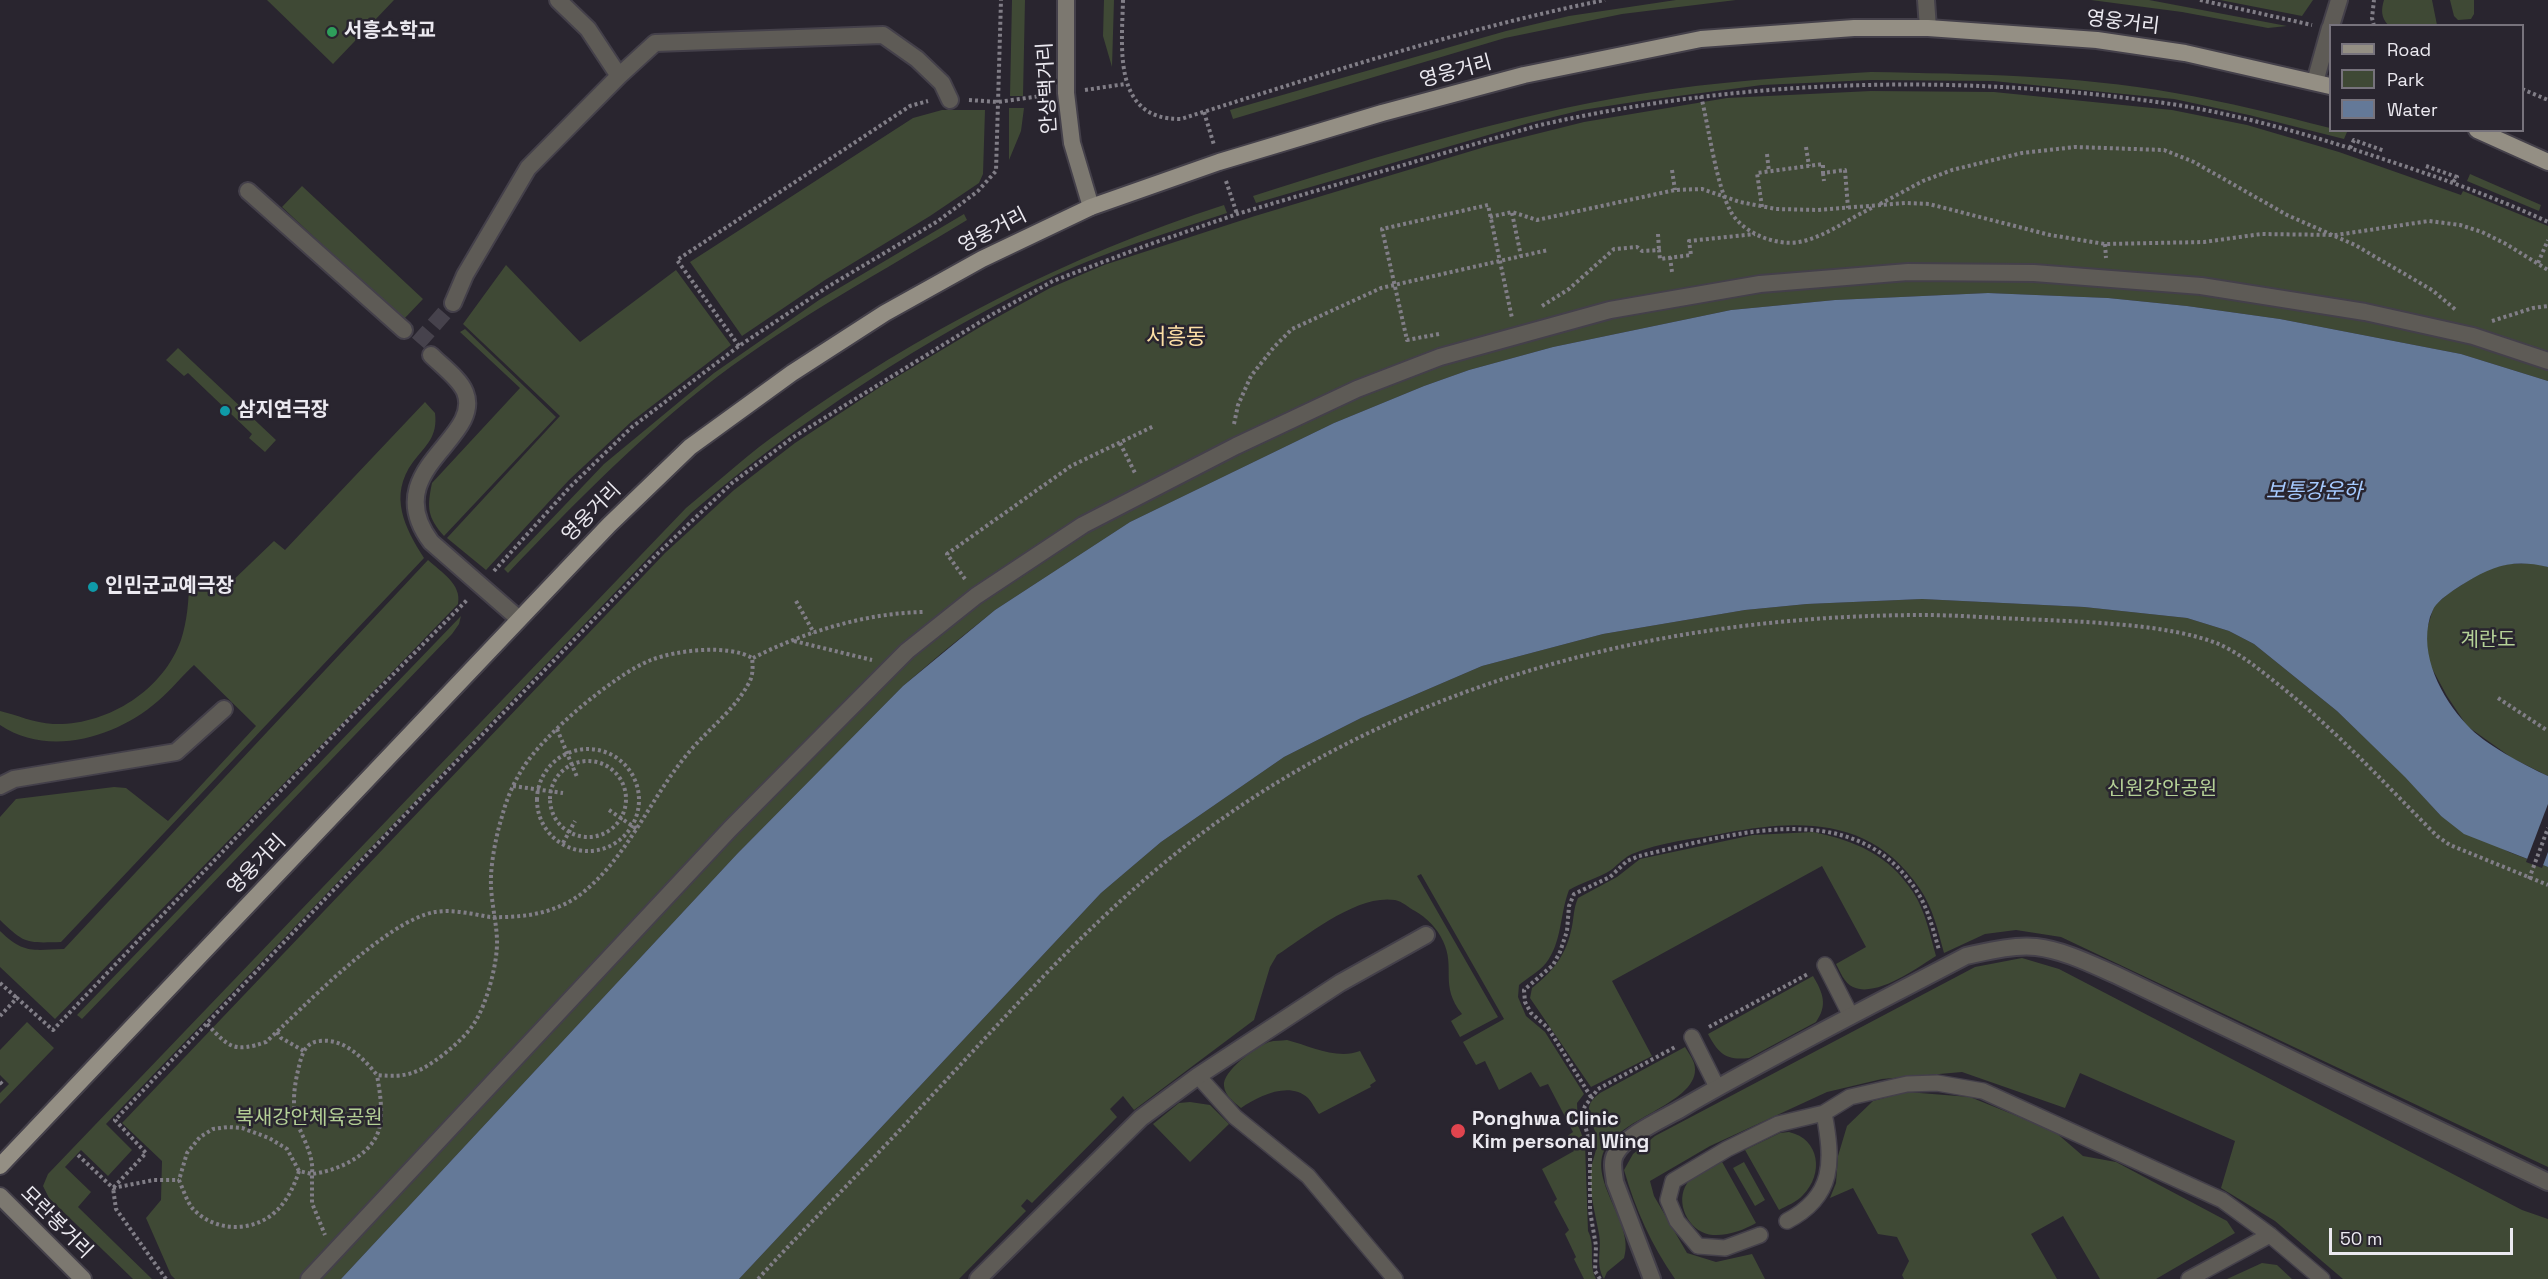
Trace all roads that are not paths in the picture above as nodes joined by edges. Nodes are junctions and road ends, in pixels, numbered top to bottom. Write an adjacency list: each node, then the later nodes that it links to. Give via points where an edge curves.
1 (558, 0): 8 (street, via 588,28)
2 (1066, 0): 14 (main road, 안상택거리, via 1066,93 1072,143)
3 (1926, 0): 6 (street)
4 (2339, 0): 5 (street)
5 (2332, 24)
6 (1928, 28): 9 (main road, 영웅거리, via 2097,40 2185,53); 14 (main road, 영웅거리, via 1854,27 1701,39 1524,75 1219,162)
7 (2329, 42): 9 (street)
8 (619, 75): 10 (street, via 655,43 883,35 917,58 942,83); 15 (street, via 528,168 465,274)
9 (2323, 84)
10 (950, 100)
11 (2481, 132): 12 (main road)
12 (2548, 162)
13 (248, 191): 16 (street)
14 (1090, 207): 19 (main road, 영웅거리, via 982,259 885,313 792,373 690,447)
15 (453, 303)
16 (404, 330)
17 (431, 355): 19 (street, via 464,390 468,404 464,419 429,462 418,485 416,510 420,527 431,542)
18 (2548, 361): 36 (street, via 2473,336 2365,312 2201,285 2034,273 1908,272 1760,284 1610,310 1440,357 1357,389 1083,525 976,596 893,665 730,830)
19 (519, 619): 29 (main road, 영웅거리)
20 (224, 709): 21 (street, via 176,752 14,779)
21 (0, 786)
22 (1426, 935): 26 (street, via 1340,983)
23 (1825, 965): 24 (lane)
24 (1851, 1016): 27 (street); 30 (street, via 1966,956 2006,947 2037,947 2116,975)
25 (1692, 1037): 27 (lane)
26 (1198, 1076): 37 (street, via 1141,1118); 38 (lane, via 1235,1117 1308,1176)
27 (1717, 1087): 39 (street, via 1637,1134 1616,1154 1612,1165)
28 (1824, 1113): 32 (lane, via 1830,1147 1828,1178 1817,1199); 33 (lane, via 1778,1124 1673,1181 1668,1200 1677,1221 1698,1246 1725,1248); 34 (lane, via 1850,1097 1907,1084 1937,1083 1983,1091 2222,1200)
29 (0, 1166)
30 (2548, 1182)
31 (0, 1196): 35 (main road, 모란봉거리)
32 (1786, 1221)
33 (1760, 1235)
34 (2270, 1235): 40 (lane); 41 (lane)
35 (83, 1279)
36 (309, 1279)
37 (978, 1279)
38 (1395, 1279)
39 (1652, 1279)
40 (2189, 1279)
41 (2322, 1279)

